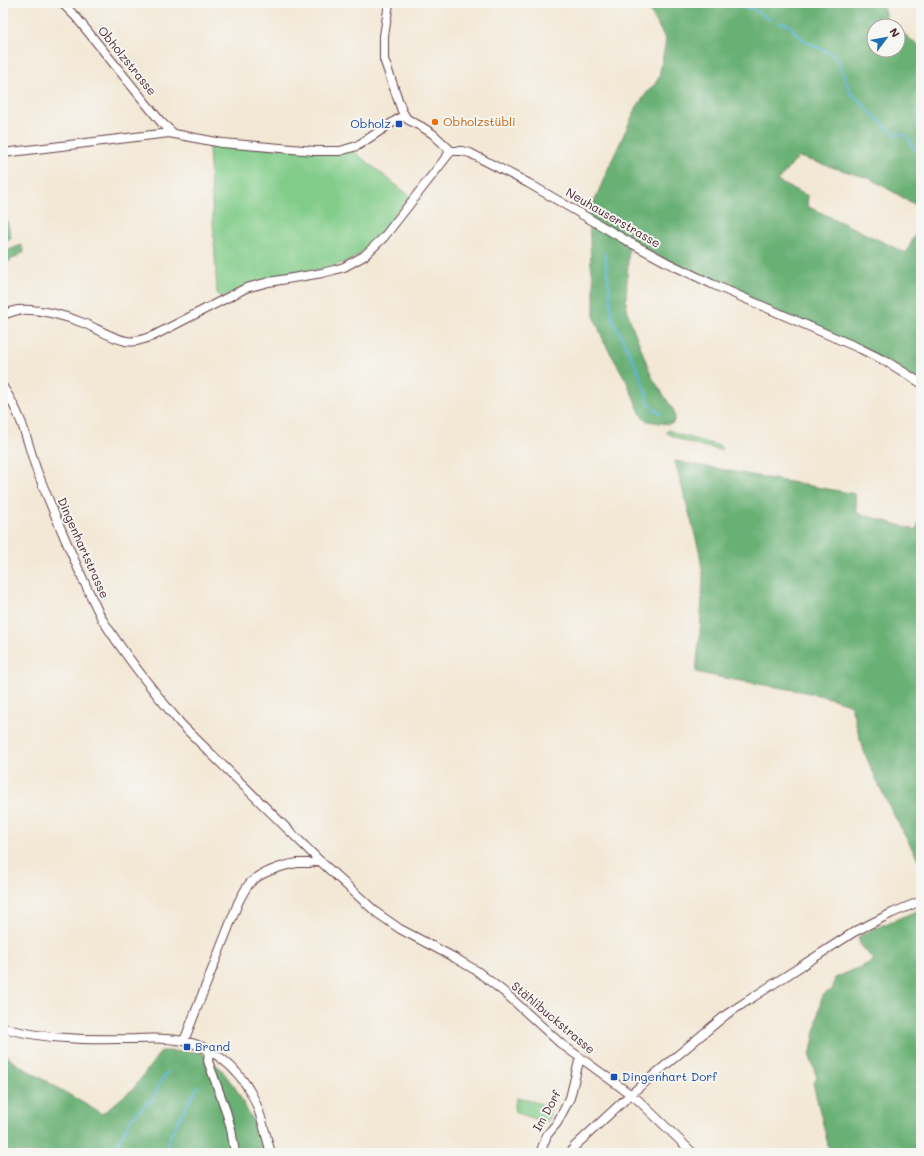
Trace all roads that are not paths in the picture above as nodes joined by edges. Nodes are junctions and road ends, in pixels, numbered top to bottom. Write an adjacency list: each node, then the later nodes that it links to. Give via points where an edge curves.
1 (62, 3): 4 (street, Obholzstrasse, via 76,16 161,122)
2 (389, 3): 3 (street, via 384,36 384,59)
3 (404, 115): 4 (street, via 357,146 334,151 222,142); 5 (street, via 433,134)
4 (174, 133): 6 (street)
5 (451, 151): 7 (street, via 384,237 364,256 344,267 246,288 140,341 114,338 71,318 41,312 16,310); 8 (street, Neuhauserstrasse, via 470,153 668,263 861,349)
6 (3, 153)
7 (3, 315)
8 (921, 383)
9 (3, 387): 10 (street, Dingenhartstrasse, via 18,413 52,510 102,619 112,635 181,724)
10 (319, 860): 13 (street, via 268,871 249,884 238,903); 15 (street, Stählibuckstrasse, via 377,913 400,929 478,971 560,1043)
11 (921, 901): 16 (street, via 854,932 727,1014)
12 (3, 1028): 13 (street, via 34,1035 66,1038 151,1038)
13 (184, 1041): 14 (street)
14 (209, 1050): 17 (street, via 208,1061 231,1129); 18 (street, via 234,1068 246,1084 255,1101)
15 (580, 1057): 16 (street, Stählibuckstrasse); 19 (street, Im Dorf, via 570,1098 557,1123 547,1134)
16 (631, 1094): 20 (street, via 574,1147); 21 (street, Stählibuckstrasse)
17 (235, 1153)
18 (271, 1153)
19 (541, 1153)
20 (571, 1153)
21 (693, 1153)

